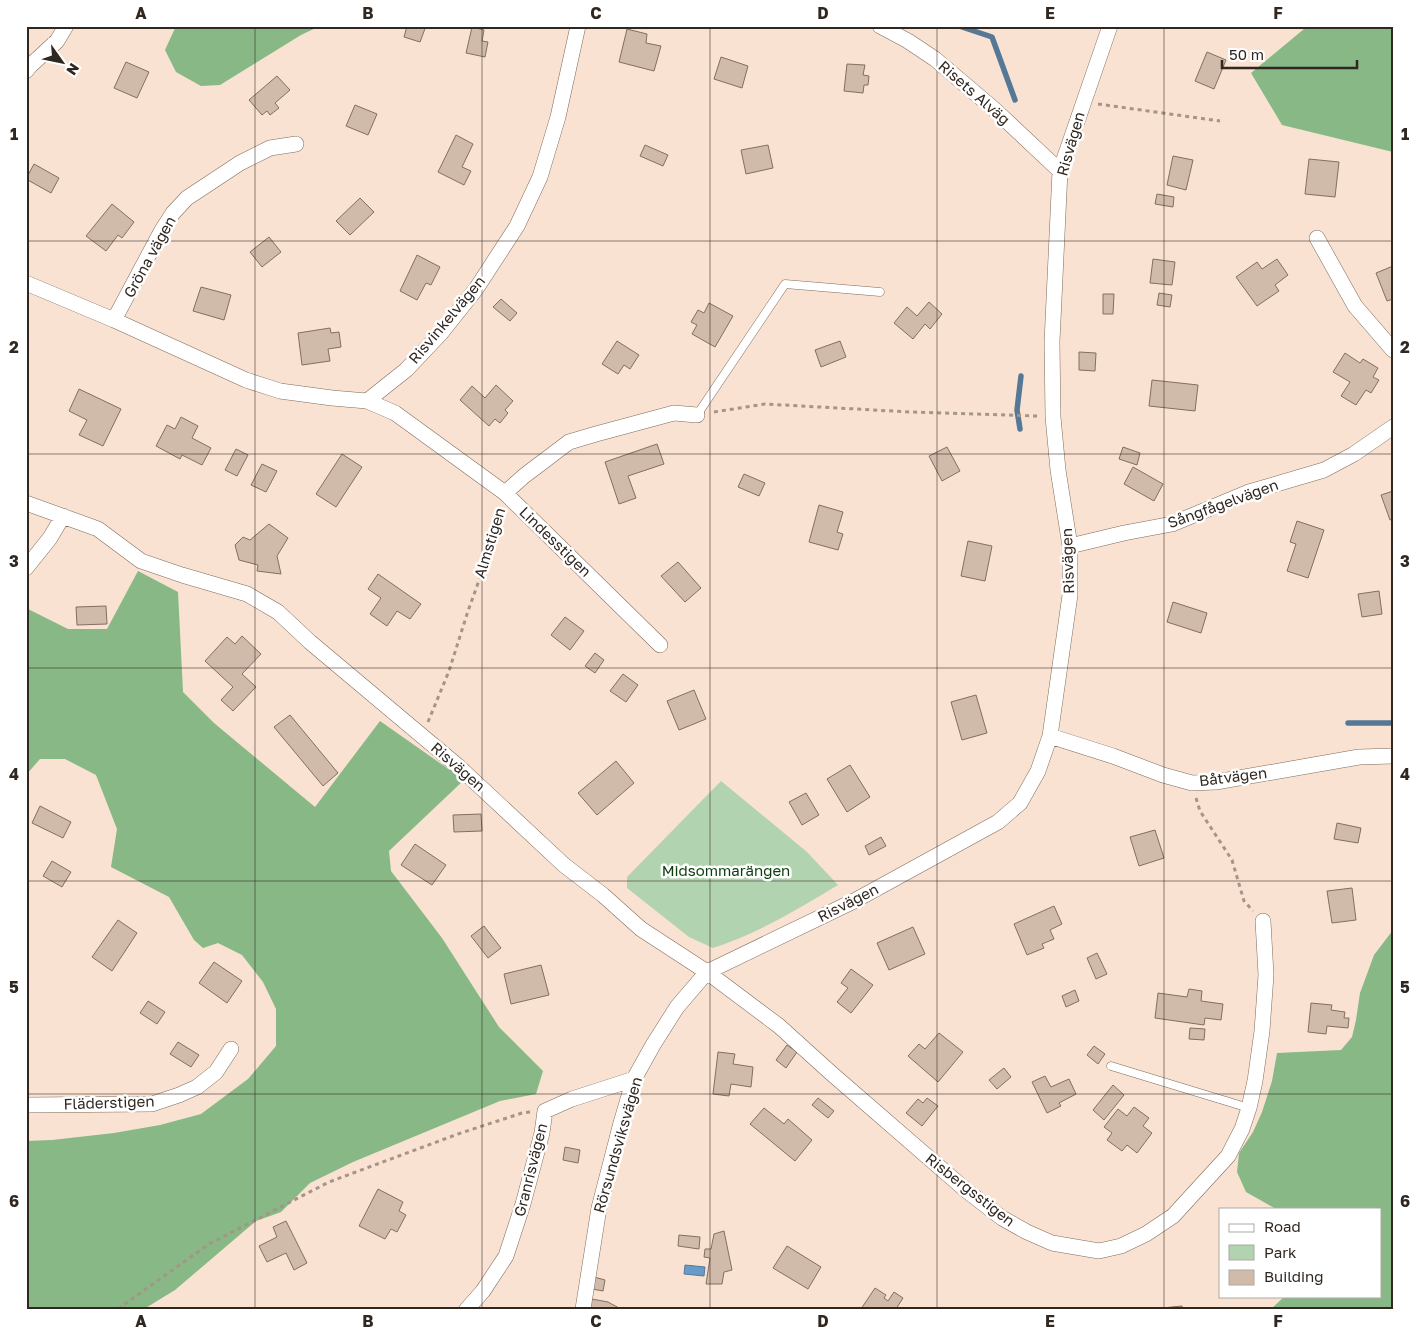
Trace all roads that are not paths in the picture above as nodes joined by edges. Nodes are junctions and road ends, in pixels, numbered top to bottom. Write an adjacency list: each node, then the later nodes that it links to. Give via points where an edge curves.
1 (66, 26): 5 (street, via 57,41)
2 (578, 26): 13 (street, Risvinkelvägen, via 558,117 540,177 517,226 476,288 441,332 406,370)
3 (880, 26): 7 (street, Risets Alväg, via 935,59)
4 (1110, 26): 7 (street, Risvägen)
5 (26, 71)
6 (296, 144): 11 (street, Gröna vägen, via 270,148 240,162 187,198 162,230)
7 (1060, 171): 19 (street, Risvägen, via 1052,342 1053,417)
8 (1317, 238): 12 (street, via 1355,306)
9 (26, 283): 11 (street)
10 (880, 292): 14 (lane, via 785,284)
11 (114, 320): 13 (street, via 246,380 280,392)
12 (1393, 350)
13 (367, 400): 16 (street, Lindesstigen, via 395,413)
14 (697, 415): 16 (street, Almstigen, via 674,413 570,442)
15 (1393, 427): 19 (street, Sångfågelvägen, via 1324,470 1249,492 1172,524)
16 (505, 493): 21 (street, Lindesstigen)
17 (26, 503): 18 (street, Risvägen)
18 (63, 516): 20 (street); 25 (street, Risvägen, via 98,529 141,561 247,594 278,612 459,767 564,865 641,929)
19 (1070, 546): 22 (street, Risvägen, via 1070,595)
20 (26, 568)
21 (660, 645)
22 (1050, 736): 23 (street, Båtvägen, via 1192,783 1216,782 1359,757); 25 (street, Risvägen, via 1038,771 1020,803 998,822 854,901)
23 (1393, 756)
24 (1262, 921): 30 (street, Risbergsstigen, via 1266,975 1262,1031)
25 (708, 972): 28 (street, Rörsundsviksvägen, via 677,1007); 30 (street, Risbergsstigen, via 779,1026 967,1191 1002,1218 1052,1243 1099,1251 1121,1246 1173,1216 1228,1156)
26 (231, 1049): 29 (street, Fläderstigen, via 216,1072 197,1087 152,1104)
27 (1111, 1066): 30 (lane)
28 (634, 1079): 31 (street, Granrisvägen, via 546,1111 523,1204 506,1256); 32 (street, Rörsundsviksvägen, via 599,1208)
29 (26, 1105)
30 (1249, 1108)
31 (467, 1309)
32 (583, 1309)

